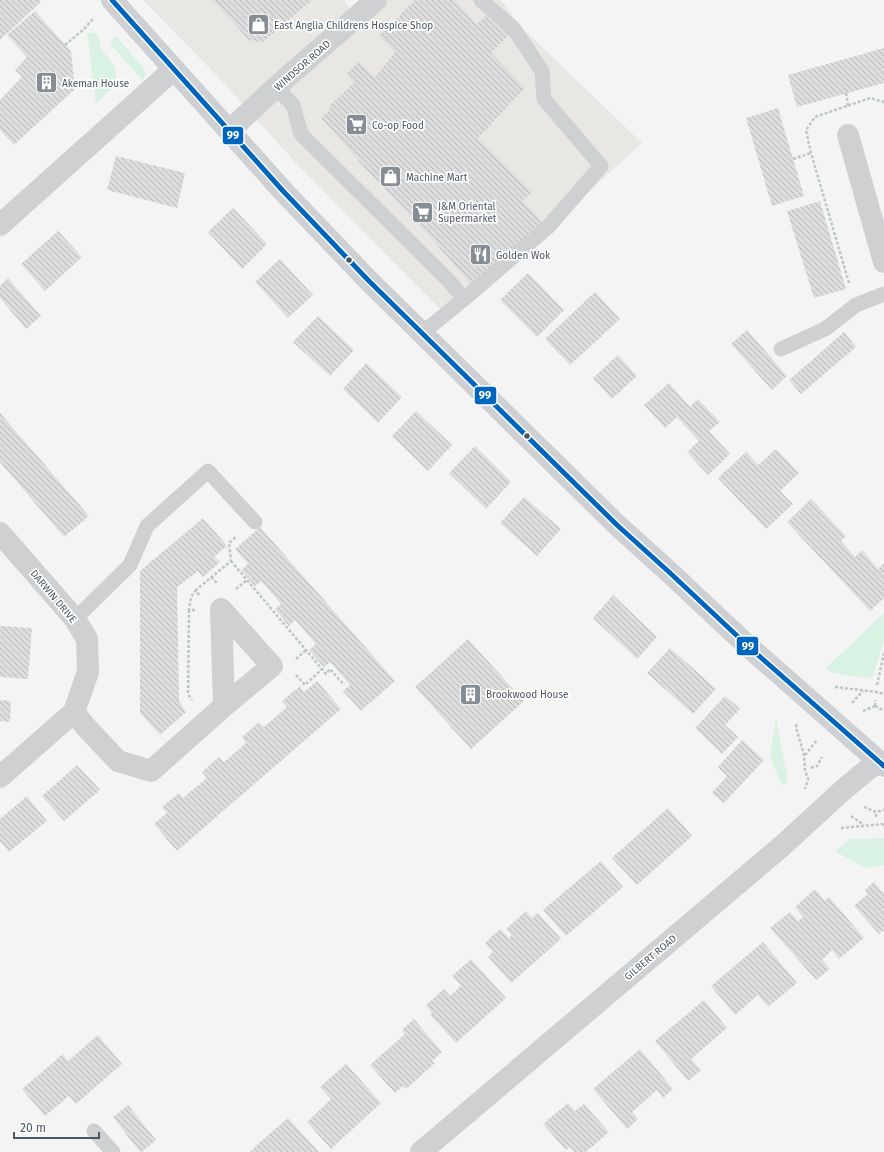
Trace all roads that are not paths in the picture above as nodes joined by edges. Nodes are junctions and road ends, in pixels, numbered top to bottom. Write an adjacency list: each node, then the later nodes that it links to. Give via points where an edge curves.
1 (112, 0): 4 (main road)
2 (376, 0): 5 (street, WINDSOR ROAD)
3 (481, 0): 11 (lane, via 514,29 542,71 544,99 601,166 548,227)
4 (174, 69): 6 (main road); 8 (street)
5 (276, 88): 6 (street, WINDSOR ROAD); 11 (lane, via 292,105 301,134)
6 (230, 131): 12 (main road, via 346,258)
7 (848, 135): 9 (street)
8 (0, 225)
9 (884, 262)
10 (884, 294): 13 (lane, via 856,305 825,329)
11 (464, 299): 12 (lane)
12 (421, 334): 19 (main road, via 617,525 749,647 826,716)
13 (781, 349)
14 (255, 522): 16 (lane, via 208,471 147,526 130,565)
15 (0, 533): 16 (street, DARWIN DRIVE)
16 (75, 619): 18 (street, DARWIN DRIVE, via 86,639 88,672)
17 (224, 702): 17 (street, via 272,666 221,608); 18 (street, via 151,771 118,761)
18 (74, 712): 20 (street, DARWIN DRIVE)
19 (882, 760): 23 (street, GILBERT ROAD, via 843,790 782,846)
20 (0, 777)
21 (94, 1131): 22 (lane)
22 (113, 1152)
23 (421, 1152)

